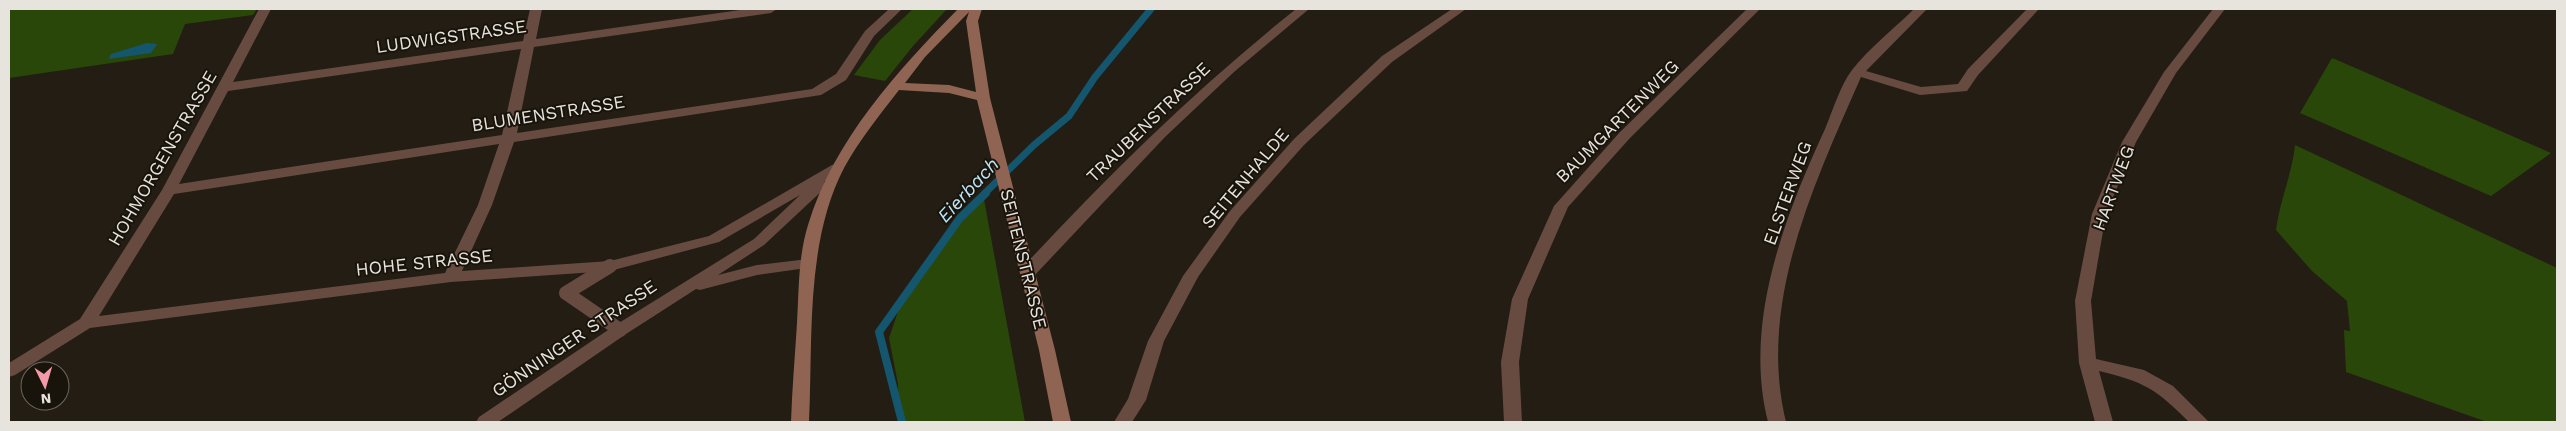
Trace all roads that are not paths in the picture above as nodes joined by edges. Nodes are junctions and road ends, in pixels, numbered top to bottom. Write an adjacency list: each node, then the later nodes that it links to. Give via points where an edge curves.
1 (265, 9): 16 (street, HOHMORGENSTRASSE)
2 (536, 9): 13 (street)
3 (771, 9): 13 (street, LUDWIGSTRASSE)
4 (896, 9): 18 (street, BLUMENSTRASSE, via 868,34 841,77 816,92)
5 (965, 9): 15 (main road, GÖNNINGER STRASSE)
6 (976, 9): 17 (main road, SEITENSTRASSE, via 972,21)
7 (1303, 9): 23 (street, TRAUBENSTRASSE, via 1183,112 1080,214)
8 (1460, 9): 33 (street, SEITENHALDE, via 1386,59 1299,142 1235,214 1191,276 1156,340 1137,400)
9 (1754, 9): 34 (street, BAUMGARTENWEG, via 1625,135 1561,206 1520,299 1510,362)
10 (1921, 9): 14 (street, ELSTERWEG)
11 (2033, 9): 14 (street, via 1973,72 1962,88 1920,91)
12 (2219, 9): 28 (street, HARTWEG, via 2170,72 2129,142 2099,214 2082,301)
13 (528, 43): 16 (street, LUDWIGSTRASSE); 18 (street)
14 (1857, 72): 35 (street, ELSTERWEG, via 1822,150 1783,255 1771,322 1770,392)
15 (895, 86): 17 (main road, via 949,89); 19 (main road, GÖNNINGER STRASSE)
16 (226, 87): 20 (street, HOHMORGENSTRASSE)
17 (983, 98): 23 (main road, SEITENSTRASSE)
18 (510, 138): 20 (street, BLUMENSTRASSE); 24 (street, via 485,205)
19 (837, 168): 21 (main road, GÖNNINGER STRASSE, via 815,226); 22 (street, HOHE STRASSE, via 714,238); 25 (street, GÖNNINGER STRASSE, via 759,242)
20 (169, 190): 26 (street, HOHMORGENSTRASSE)
21 (808, 264): 25 (street, GÖNNINGER STRASSE, via 756,270); 31 (main road)
22 (610, 266): 24 (street, HOHE STRASSE); 27 (lane, via 566,293)
23 (1028, 272): 32 (main road, SEITENSTRASSE)
24 (451, 277): 26 (street, HOHE STRASSE)
25 (687, 288): 27 (street, GÖNNINGER STRASSE)
26 (86, 324): 29 (street, HOHE STRASSE)
27 (620, 330): 30 (street, GÖNNINGER STRASSE)
28 (2088, 363): 36 (street, HARTWEG); 37 (street, via 2138,374 2167,390)
29 (9, 371)
30 (485, 422)
31 (800, 422)
32 (1062, 422)
33 (1123, 422)
34 (1512, 422)
35 (1777, 422)
36 (2104, 422)
37 (2200, 422)

